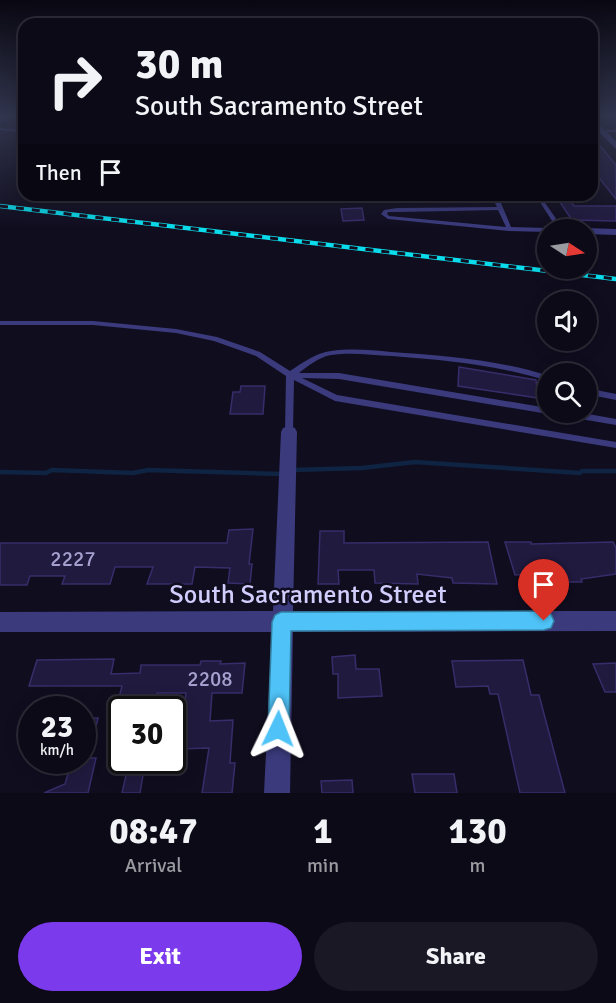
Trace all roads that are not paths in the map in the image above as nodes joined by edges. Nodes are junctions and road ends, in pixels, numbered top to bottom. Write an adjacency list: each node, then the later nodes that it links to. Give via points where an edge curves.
1 (497, 201): 3 (lane)
2 (541, 201): 4 (lane)
3 (500, 208): 5 (lane); 5 (lane, via 397,210 384,214)
4 (553, 219)
5 (509, 229): 6 (lane)
6 (537, 230)
7 (597, 231): 8 (street)
8 (616, 232)
9 (0, 323): 10 (lane, via 93,323 176,331 239,346)
10 (290, 375): 11 (lane, via 316,357 333,352 498,367); 14 (lane, via 339,376); 17 (lane); 18 (lane, via 334,398)
11 (537, 375)
12 (597, 393): 13 (lane)
13 (616, 397)
14 (537, 409)
15 (597, 419): 16 (lane)
16 (616, 422)
17 (289, 432): 21 (street)
18 (616, 445)
19 (616, 621): 21 (street, South Sacramento Street)
20 (0, 622): 21 (street, South Sacramento Street)
21 (281, 622): 22 (street)
22 (277, 793)

